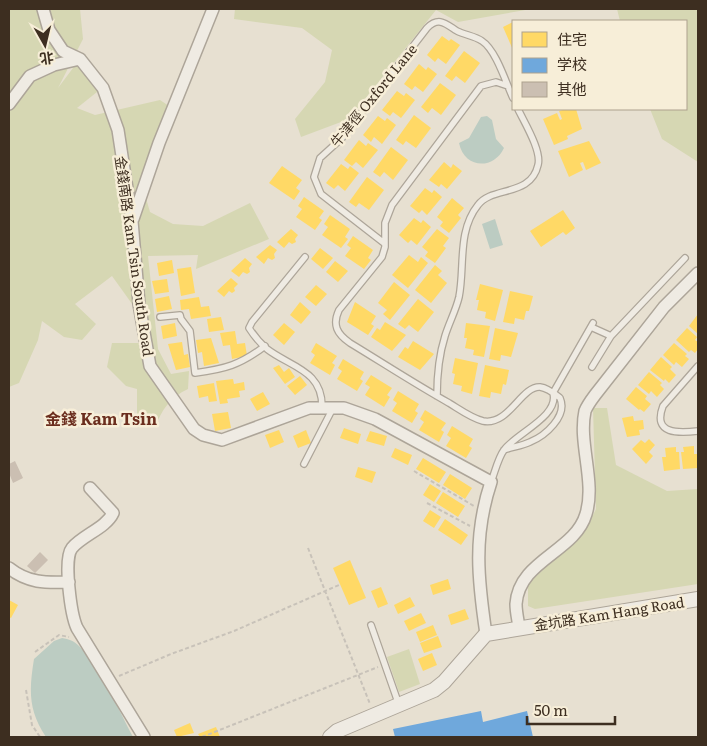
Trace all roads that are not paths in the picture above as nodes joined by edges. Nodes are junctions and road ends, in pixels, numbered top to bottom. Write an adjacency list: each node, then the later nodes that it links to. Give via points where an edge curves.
1 (43, 9): 3 (street, 金錢南路 Kam Tsin South Road, via 49,30 62,51)
2 (213, 9): 8 (street, via 159,143)
3 (80, 59): 6 (street, via 54,65 30,76); 8 (street, 金錢南路 Kam Tsin South Road, via 103,88 118,130)
4 (508, 86): 5 (lane); 9 (lane, via 489,82 473,94 396,196 385,223); 9 (lane, 牛津徑 Oxford Lane, via 488,46 440,21 427,28 342,138 320,158 314,171 315,183 321,194)
5 (512, 96)
6 (9, 104)
7 (518, 110): 19 (lane, via 538,153 539,164 535,174 516,189 487,198 475,208 462,244 461,288 441,350)
8 (132, 221): 20 (street, 金錢南路 Kam Tsin South Road, via 139,304 150,366 194,429 213,438 230,438 309,408)
9 (384, 243): 19 (lane, via 382,257 339,310 335,319 338,334)
10 (305, 257): 15 (lane, via 249,326)
11 (685, 258): 14 (lane)
12 (698, 273): 30 (street, via 664,307 585,410 587,513 574,536 537,565 524,582 516,605)
13 (160, 317): 15 (lane, via 180,315 190,331 195,373 232,367)
14 (611, 336): 17 (lane); 18 (lane, via 592,325)
15 (265, 346): 20 (lane, via 301,367 320,391)
16 (698, 366): 21 (lane, via 663,406 661,421 672,432)
17 (592, 367)
18 (553, 393): 19 (lane, via 539,387 532,389 504,416 484,421); 22 (lane, via 554,402 549,411); 22 (lane, via 563,404 559,418 536,439)
19 (437, 396)
20 (327, 408): 23 (lane); 24 (street, 金錢南路 Kam Tsin South Road, via 360,412)
21 (698, 431)
22 (504, 450): 24 (lane)
23 (304, 464)
24 (491, 482): 31 (street, via 479,532 478,553)
25 (90, 488): 27 (street, via 113,513 70,550 67,564)
26 (11, 572): 27 (street, via 34,582)
27 (69, 582): 33 (street, via 75,623)
28 (698, 599): 30 (street, 金坑路 Kam Hang Road)
29 (371, 626): 32 (lane)
30 (519, 627): 31 (street, 金坑路 Kam Hang Road)
31 (486, 634): 32 (street, via 444,682 434,690)
32 (399, 705): 34 (street)
33 (144, 737)
34 (330, 737)

